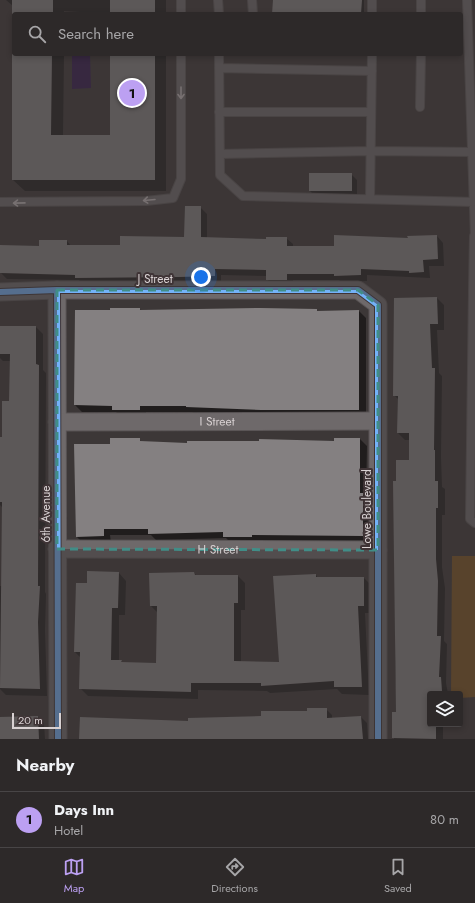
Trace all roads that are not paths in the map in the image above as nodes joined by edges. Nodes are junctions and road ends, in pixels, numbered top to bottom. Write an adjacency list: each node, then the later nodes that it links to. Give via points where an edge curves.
1 (181, 0): 7 (lane)
2 (218, 0): 8 (lane)
3 (252, 0): 9 (lane)
4 (372, 0): 10 (lane)
5 (421, 0): 11 (lane)
6 (467, 0): 22 (lane)
7 (181, 12)
8 (218, 12)
9 (253, 12)
10 (372, 12)
11 (421, 12)
12 (181, 56): 25 (lane, one-way to 25, via 181,179 173,198 146,201)
13 (219, 56): 16 (lane)
14 (372, 56): 17 (lane)
15 (421, 56): 18 (lane)
16 (219, 68): 17 (lane); 19 (lane)
17 (372, 71): 20 (lane)
18 (420, 108)
19 (219, 112): 20 (lane); 23 (lane)
20 (371, 112): 21 (lane)
21 (371, 151): 22 (lane); 23 (lane); 24 (lane)
22 (472, 152): 26 (lane)
23 (220, 154): 24 (lane, via 220,175 243,196)
24 (370, 199): 26 (lane)
25 (0, 202)
26 (473, 202): 27 (lane)
27 (474, 236): 31 (lane)
28 (57, 290): 29 (street, J Street); 30 (street, J Street); 33 (street, 6th Avenue)
29 (358, 290): 32 (street, Lowe Boulevard, via 378,305)
30 (0, 292)
31 (474, 292): 34 (lane, via 470,519)
32 (377, 421): 33 (street, I Street); 36 (street, Lowe Boulevard)
33 (58, 422): 35 (street, 6th Avenue)
34 (475, 523)
35 (57, 549): 36 (street, H Street); 37 (street, 6th Avenue)
36 (378, 550): 38 (street, Lowe Boulevard)
37 (58, 739)
38 (378, 739)

